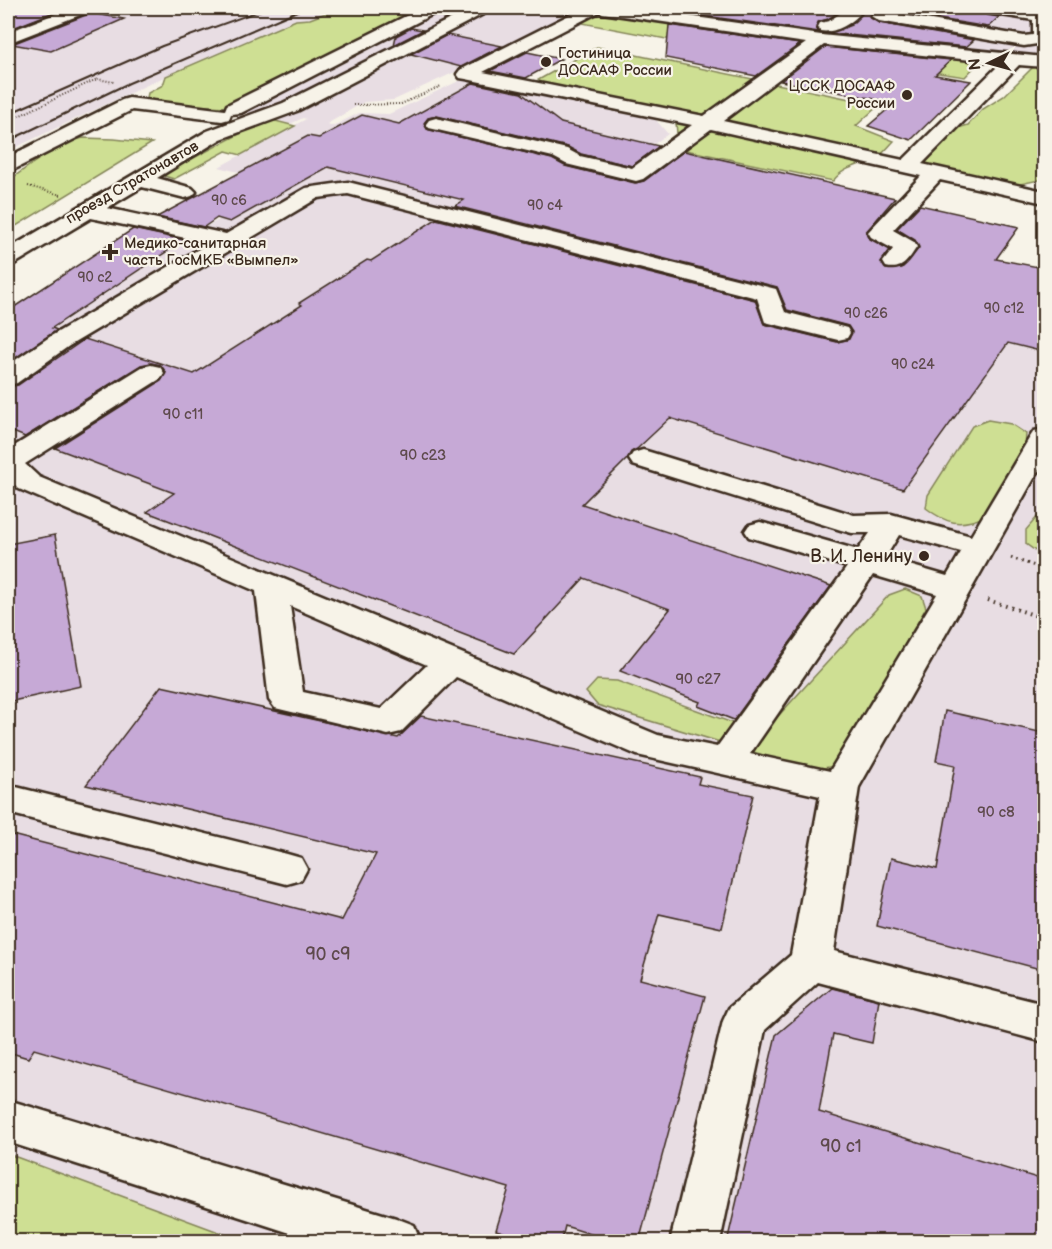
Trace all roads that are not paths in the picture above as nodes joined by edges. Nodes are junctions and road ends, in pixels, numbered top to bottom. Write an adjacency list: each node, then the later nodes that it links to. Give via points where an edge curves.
1 (84, 8): 11 (street)
2 (433, 8): 15 (street)
3 (483, 8): 18 (street, проезд Стратонавтов, via 290,107)
4 (594, 8): 16 (street, via 466,74)
5 (602, 8): 10 (street)
6 (988, 8): 9 (street, via 1041,16 1041,39 1024,41)
7 (725, 9): 10 (street)
8 (855, 10): 10 (street)
9 (874, 19): 12 (street)
10 (819, 35): 12 (street); 16 (street)
11 (8, 38)
12 (845, 43): 13 (street)
13 (1015, 59): 14 (street); 20 (street)
14 (1044, 62)
15 (222, 115): 18 (street); 19 (street, via 129,104)
16 (708, 123): 17 (street, via 636,175); 20 (street)
17 (436, 124)
18 (214, 135): 22 (street, проезд Стратонавтов)
19 (8, 165)
20 (907, 167): 21 (street)
21 (935, 173): 24 (street); 28 (street, via 879,232 906,247)
22 (138, 179): 23 (street); 25 (street, проезд Стратонавтов)
23 (185, 192)
24 (1044, 197)
25 (85, 210): 26 (street); 27 (street, проезд Стратонавтов)
26 (229, 241): 29 (street, via 313,192 348,188 768,294 774,316); 31 (street, via 60,341)
27 (8, 258)
28 (894, 262)
29 (838, 333)
30 (151, 374): 34 (street)
31 (8, 377)
32 (1042, 447): 37 (street)
33 (642, 459): 35 (street, via 852,524)
34 (8, 463): 39 (street, via 29,483)
35 (891, 523): 37 (street); 38 (street)
36 (760, 531): 38 (street)
37 (980, 548): 40 (street)
38 (867, 561): 40 (street); 42 (street)
39 (271, 585): 41 (street); 41 (street, via 287,700 388,723)
40 (956, 589): 43 (street)
41 (451, 662): 42 (street, via 650,746)
42 (725, 763): 43 (street)
43 (840, 787): 46 (street)
44 (8, 799): 45 (street)
45 (287, 869)
46 (811, 963): 47 (street); 50 (street, via 745,1021)
47 (1044, 1023)
48 (8, 1121): 49 (street)
49 (396, 1242)
50 (695, 1242)

